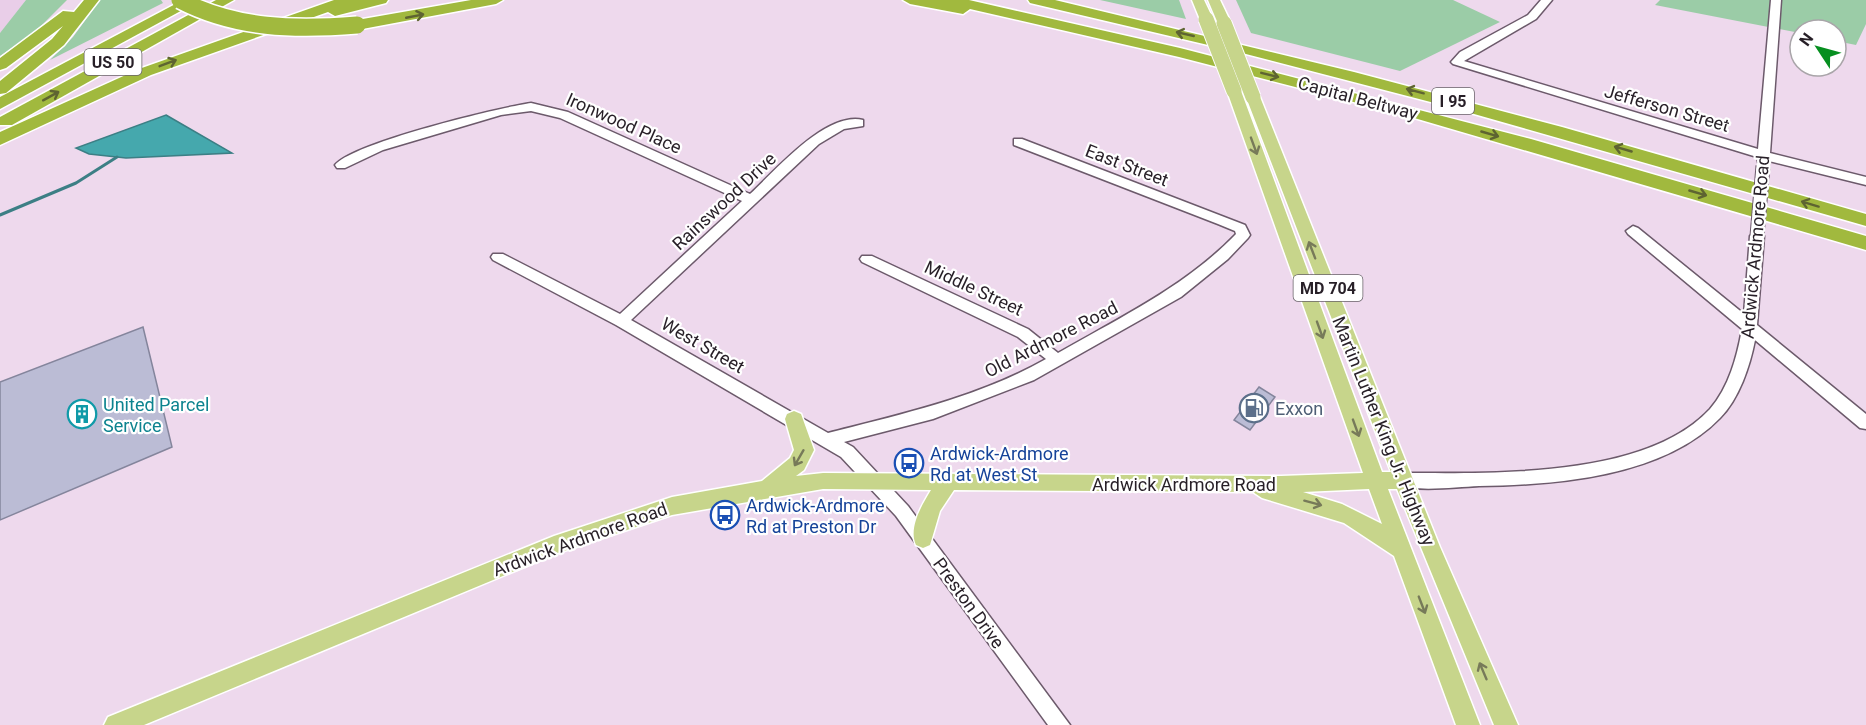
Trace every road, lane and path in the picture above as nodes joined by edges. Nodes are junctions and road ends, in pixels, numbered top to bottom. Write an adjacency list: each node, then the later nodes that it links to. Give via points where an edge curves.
1 (80, 0): 18 (highway, via 42,36)
2 (92, 0): 19 (highway, via 58,42)
3 (180, 0): 8 (highway, one-way to 8, bridge, via 207,14 241,24 310,29 357,26)
4 (194, 0): 20 (highway, US 50)
5 (227, 0): 22 (highway, US 50, one-way to 5)
6 (348, 0): 17 (highway)
7 (381, 0): 17 (highway)
8 (496, 0)
9 (910, 0): 16 (highway)
10 (949, 0): 16 (highway, Capital Beltway / I 95)
11 (1035, 0): 29 (highway, Capital Beltway / I 95, one-way to 11, via 1386,84)
12 (1198, 0): 41 (main road, Martin Luther King Jr. Highway / MD 704, one-way to 41, bridge)
13 (1214, 0): 42 (main road, Martin Luther King Jr. Highway / MD 704, one-way to 13, bridge)
14 (1546, 0): 25 (street, Jefferson Street, via 1532,17 1464,54 1459,63)
15 (1776, 0): 25 (street, Ardwick Ardmore Road)
16 (1111, 36): 32 (highway, Capital Beltway / I 95, one-way to 32, via 1479,130)
17 (216, 45): 23 (highway, one-way to 17, via 112,86)
18 (0, 65)
19 (0, 89)
20 (0, 104)
21 (859, 123): 28 (street, Rainswood Drive, via 848,122 820,137)
22 (0, 124)
23 (0, 139)
24 (1018, 142): 30 (street, East Street)
25 (1763, 160): 27 (street, Jefferson Street); 36 (street, Ardwick Ardmore Road, bridge)
26 (341, 165): 28 (street, Ironwood Place, via 379,147 500,111 531,107 564,115)
27 (1866, 181)
28 (751, 200): 35 (street, Rainswood Drive)
29 (1866, 220)
30 (1223, 221): 37 (street, Old Ardmore Road, via 1240,228 1243,235 1219,259 1176,293)
31 (1633, 231): 36 (street)
32 (1866, 243)
33 (498, 256): 35 (street, West Street)
34 (867, 259): 37 (street, Middle Street, via 1023,333)
35 (621, 321): 38 (street, West Street)
36 (1750, 326): 39 (street); 42 (street, Ardwick Ardmore Road, via 1737,377 1712,415 1681,439 1637,460 1552,475)
37 (1058, 360): 40 (street, Old Ardmore Road, via 975,399)
38 (794, 419): 40 (street, West Street); 46 (main road, one-way to 46, via 804,450 797,464)
39 (1866, 423)
40 (828, 440): 43 (street, West Street, via 847,452)
41 (1375, 480): 42 (main road, Ardwick Ardmore Road); 45 (main road, Ardwick Ardmore Road); 48 (main road, Martin Luther King Jr. Highway / MD 704)
42 (1403, 480): 52 (main road, Martin Luther King Jr. Highway / MD 704, one-way to 42)
43 (877, 483): 44 (main road, Ardwick Ardmore Road); 46 (main road, Ardwick Ardmore Road, via 824,481); 47 (street, Preston Drive)
44 (948, 483): 45 (main road, Ardwick Ardmore Road); 47 (main road, via 924,519)
45 (1236, 484): 48 (main road, one-way to 48, via 1341,511 1364,521)
46 (770, 487): 49 (main road, Ardwick Ardmore Road, via 672,506 572,538)
47 (923, 539): 50 (street, Preston Drive)
48 (1401, 550): 51 (main road, Martin Luther King Jr. Highway / MD 704, one-way to 51)
49 (116, 725)
50 (1060, 725)
51 (1468, 725)
52 (1506, 725)

